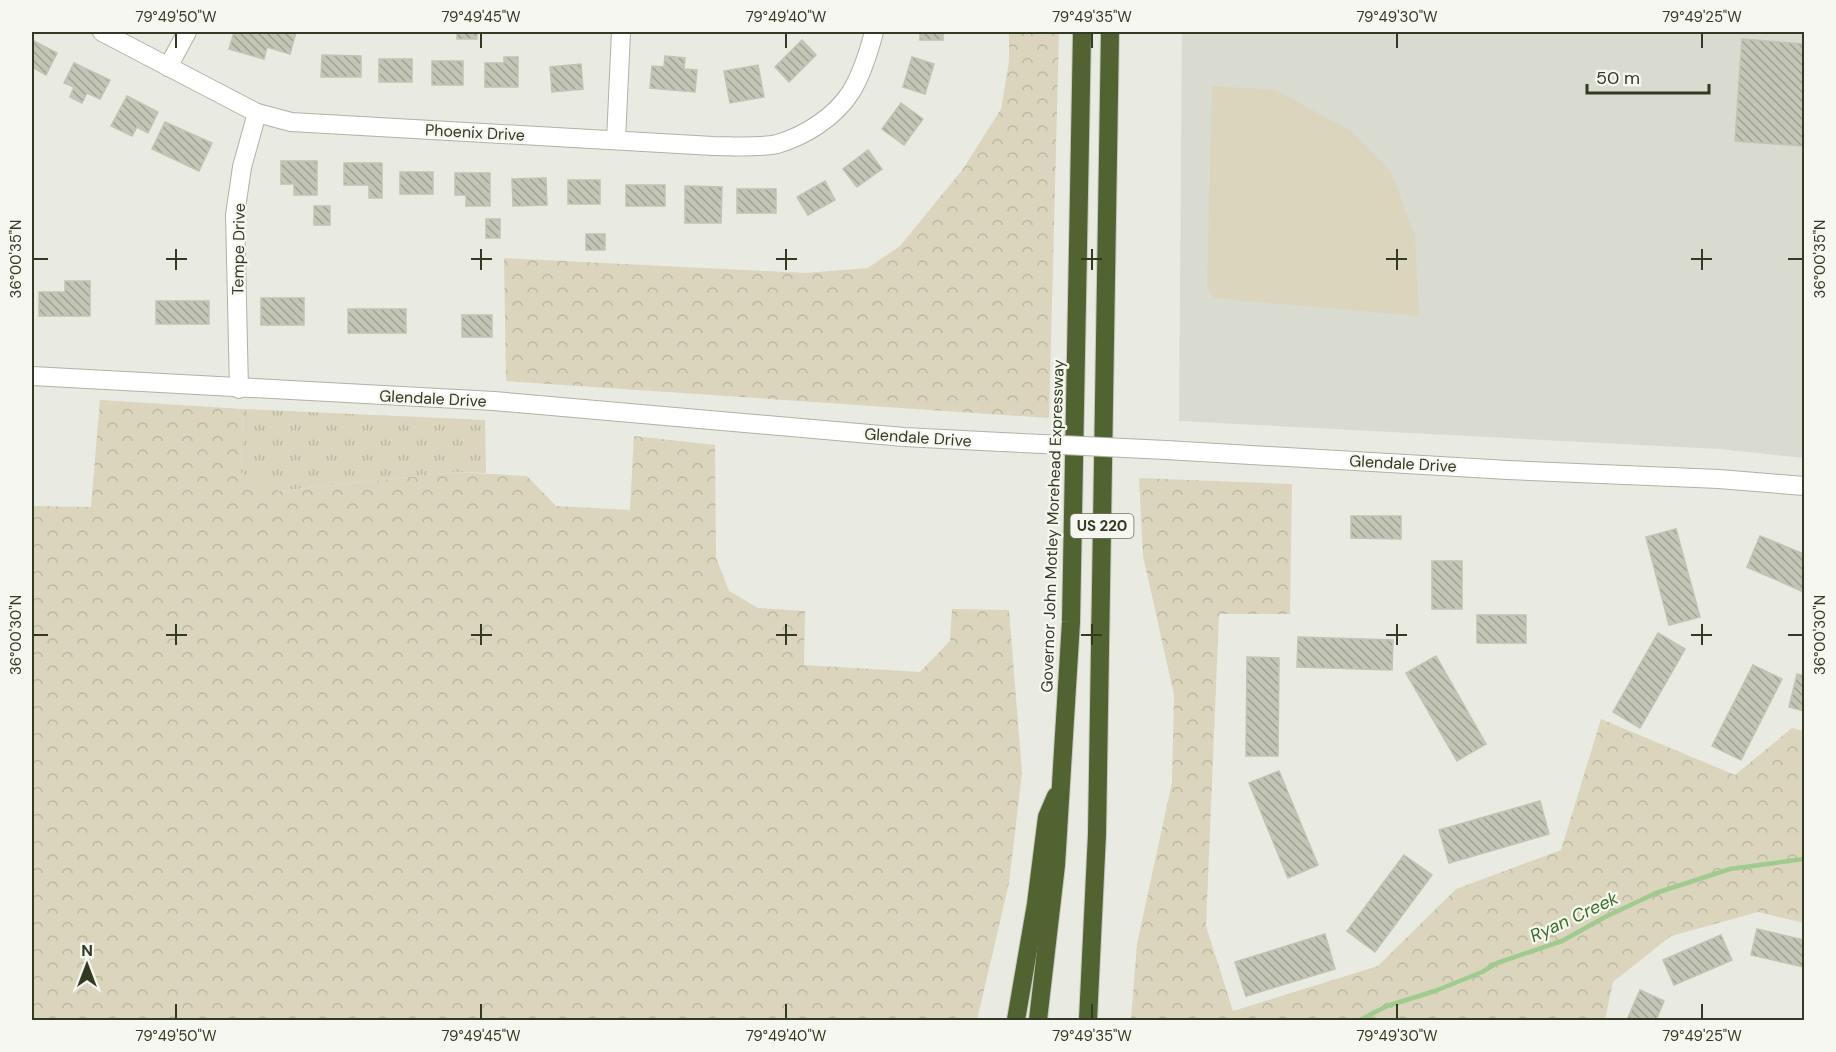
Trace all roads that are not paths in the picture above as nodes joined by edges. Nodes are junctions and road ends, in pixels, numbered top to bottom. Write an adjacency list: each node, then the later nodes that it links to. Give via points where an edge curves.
1 (102, 32): 7 (street, Phoenix Drive)
2 (187, 32): 7 (street)
3 (621, 32): 9 (street)
4 (874, 32): 9 (street, Phoenix Drive, via 851,92 808,132 775,145)
5 (1082, 32): 13 (highway, Governor John Motley Morehead Expressway / US 220, via 1071,621)
6 (1110, 32): 16 (highway, US 220, via 1097,834)
7 (168, 67): 8 (street, Phoenix Drive)
8 (257, 113): 9 (street, Phoenix Drive, via 291,122); 11 (street, Tempe Drive, via 242,167 235,214)
9 (616, 140)
10 (32, 376): 11 (street, Glendale Drive)
11 (239, 389): 12 (street, Glendale Drive, bridge, via 494,401 869,434)
12 (1804, 486)
13 (1062, 780): 14 (highway, via 1047,817); 15 (highway, Governor John Motley Morehead Expressway / US 220)
14 (1016, 1020)
15 (1038, 1020)
16 (1088, 1020)

